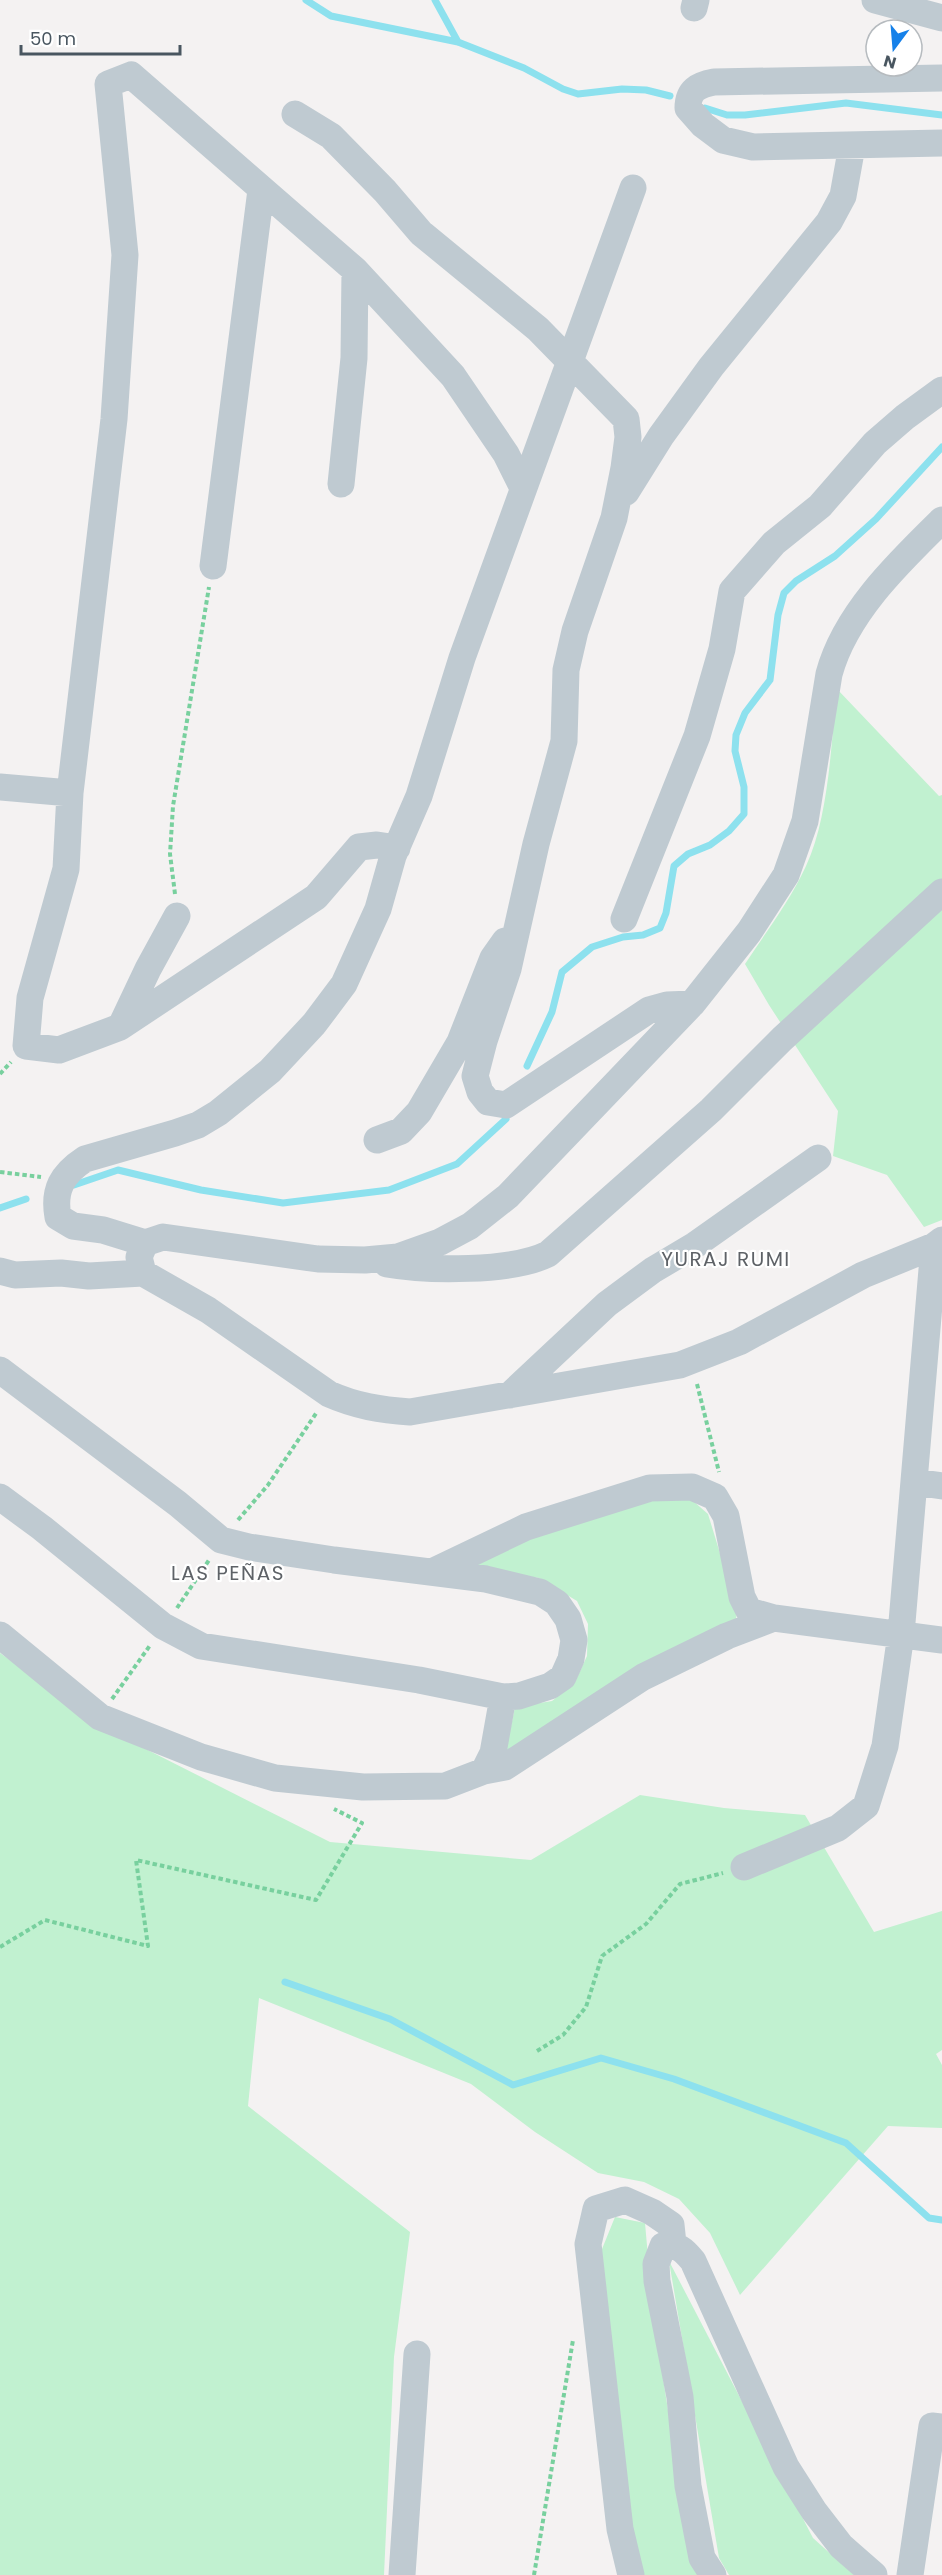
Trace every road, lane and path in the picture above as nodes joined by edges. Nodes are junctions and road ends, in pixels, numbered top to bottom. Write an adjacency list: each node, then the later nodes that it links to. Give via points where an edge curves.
1 (875, 0): 2 (street)
2 (942, 18)
3 (942, 78): 6 (street, via 714,82 694,89 688,97 691,114 723,140 753,147)
4 (295, 114): 10 (street, via 331,136 421,233 538,329)
5 (942, 144): 6 (street)
6 (852, 146): 14 (street, via 843,196 829,222 711,367 633,478)
7 (633, 188): 10 (street)
8 (261, 190): 9 (street); 16 (street); 18 (street, via 131,75 108,84 125,255 114,419)
9 (355, 270): 12 (street, via 354,358); 13 (street, via 453,376 506,454)
10 (568, 361): 13 (street); 14 (street, via 626,419 628,437)
11 (942, 390): 22 (street, via 875,442 820,506 774,543 732,591 722,649 697,736)
12 (341, 484)
13 (523, 488): 19 (street, via 462,658 420,796)
14 (614, 518): 23 (street, via 575,631 566,670 564,741)
15 (942, 520): 24 (street, via 868,599 845,631 829,674 806,821 798,847 786,875 749,932)
16 (213, 566): 21 (path, via 173,806 170,854)
17 (0, 787): 18 (street)
18 (70, 793): 25 (street, via 66,869 30,998 26,1046 59,1050)
19 (397, 848): 25 (street, via 359,847 316,897); 29 (street, via 378,909 344,984 314,1024 270,1071 198,1125 85,1159)
20 (942, 892): 32 (street, via 711,1110 548,1254 519,1263 461,1268 412,1269)
21 (177, 916): 25 (street)
22 (624, 919)
23 (519, 921): 24 (street, via 476,1076 480,1092 488,1102 506,1105 649,1010); 26 (street, via 493,958 460,1042 419,1112 401,1131)
24 (692, 1004): 32 (street, via 508,1196 470,1226 399,1257)
25 (120, 1027)
26 (377, 1140)
27 (818, 1158): 39 (street, via 607,1304)
28 (0, 1172): 29 (path)
29 (60, 1180): 30 (street, via 58,1217 73,1226 103,1230)
30 (145, 1243): 32 (street, via 163,1237 318,1259); 34 (street, via 139,1257)
31 (938, 1243): 35 (street, via 862,1275 739,1342); 37 (street)
32 (365, 1260)
33 (0, 1271): 34 (street, via 15,1275)
34 (143, 1273): 38 (street, via 208,1310)
35 (696, 1359): 39 (street); 43 (path, via 697,1387 720,1475)
36 (0, 1370): 44 (street)
37 (933, 1377): 40 (street)
38 (329, 1394): 39 (street, via 373,1409 410,1412); 44 (path, via 268,1485)
39 (510, 1395)
40 (915, 1482): 41 (street); 47 (street)
41 (942, 1486)
42 (0, 1497): 50 (street, via 163,1626 201,1646)
43 (715, 1497): 45 (street, via 692,1486 650,1488 526,1527); 46 (street, via 726,1516 742,1597 749,1611)
44 (222, 1540): 45 (street, via 259,1549)
45 (432, 1572): 50 (street, via 540,1592 557,1604 568,1619 574,1640 572,1659 563,1677 519,1696)
46 (774, 1618): 47 (street); 51 (street, via 643,1677 505,1767)
47 (901, 1634): 49 (street); 53 (street, via 885,1746 866,1806 838,1828)
48 (0, 1635): 51 (street, via 100,1717 201,1756 275,1778 363,1787 446,1786)
49 (942, 1640)
50 (503, 1697): 51 (street, via 493,1753)
51 (484, 1771)
52 (333, 1808): 54 (path, via 363,1823 316,1899 136,1860 148,1946 45,1920)
53 (744, 1867): 55 (path, via 680,1884 646,1924 602,1956 586,2007 563,2035)
54 (0, 1947)
55 (537, 2051)
56 (673, 2244): 62 (street, via 671,2225 652,2212 625,2200 596,2209 588,2244 621,2529); 63 (street, via 663,2246 658,2253 657,2281 678,2387 688,2486 702,2558); 64 (street, via 693,2261 786,2467 841,2546)
57 (574, 2333): 61 (path)
58 (417, 2355): 60 (street)
59 (942, 2427): 65 (street, via 932,2426)
60 (402, 2575)
61 (534, 2575)
62 (631, 2575)
63 (712, 2575)
64 (874, 2575)
65 (910, 2575)

